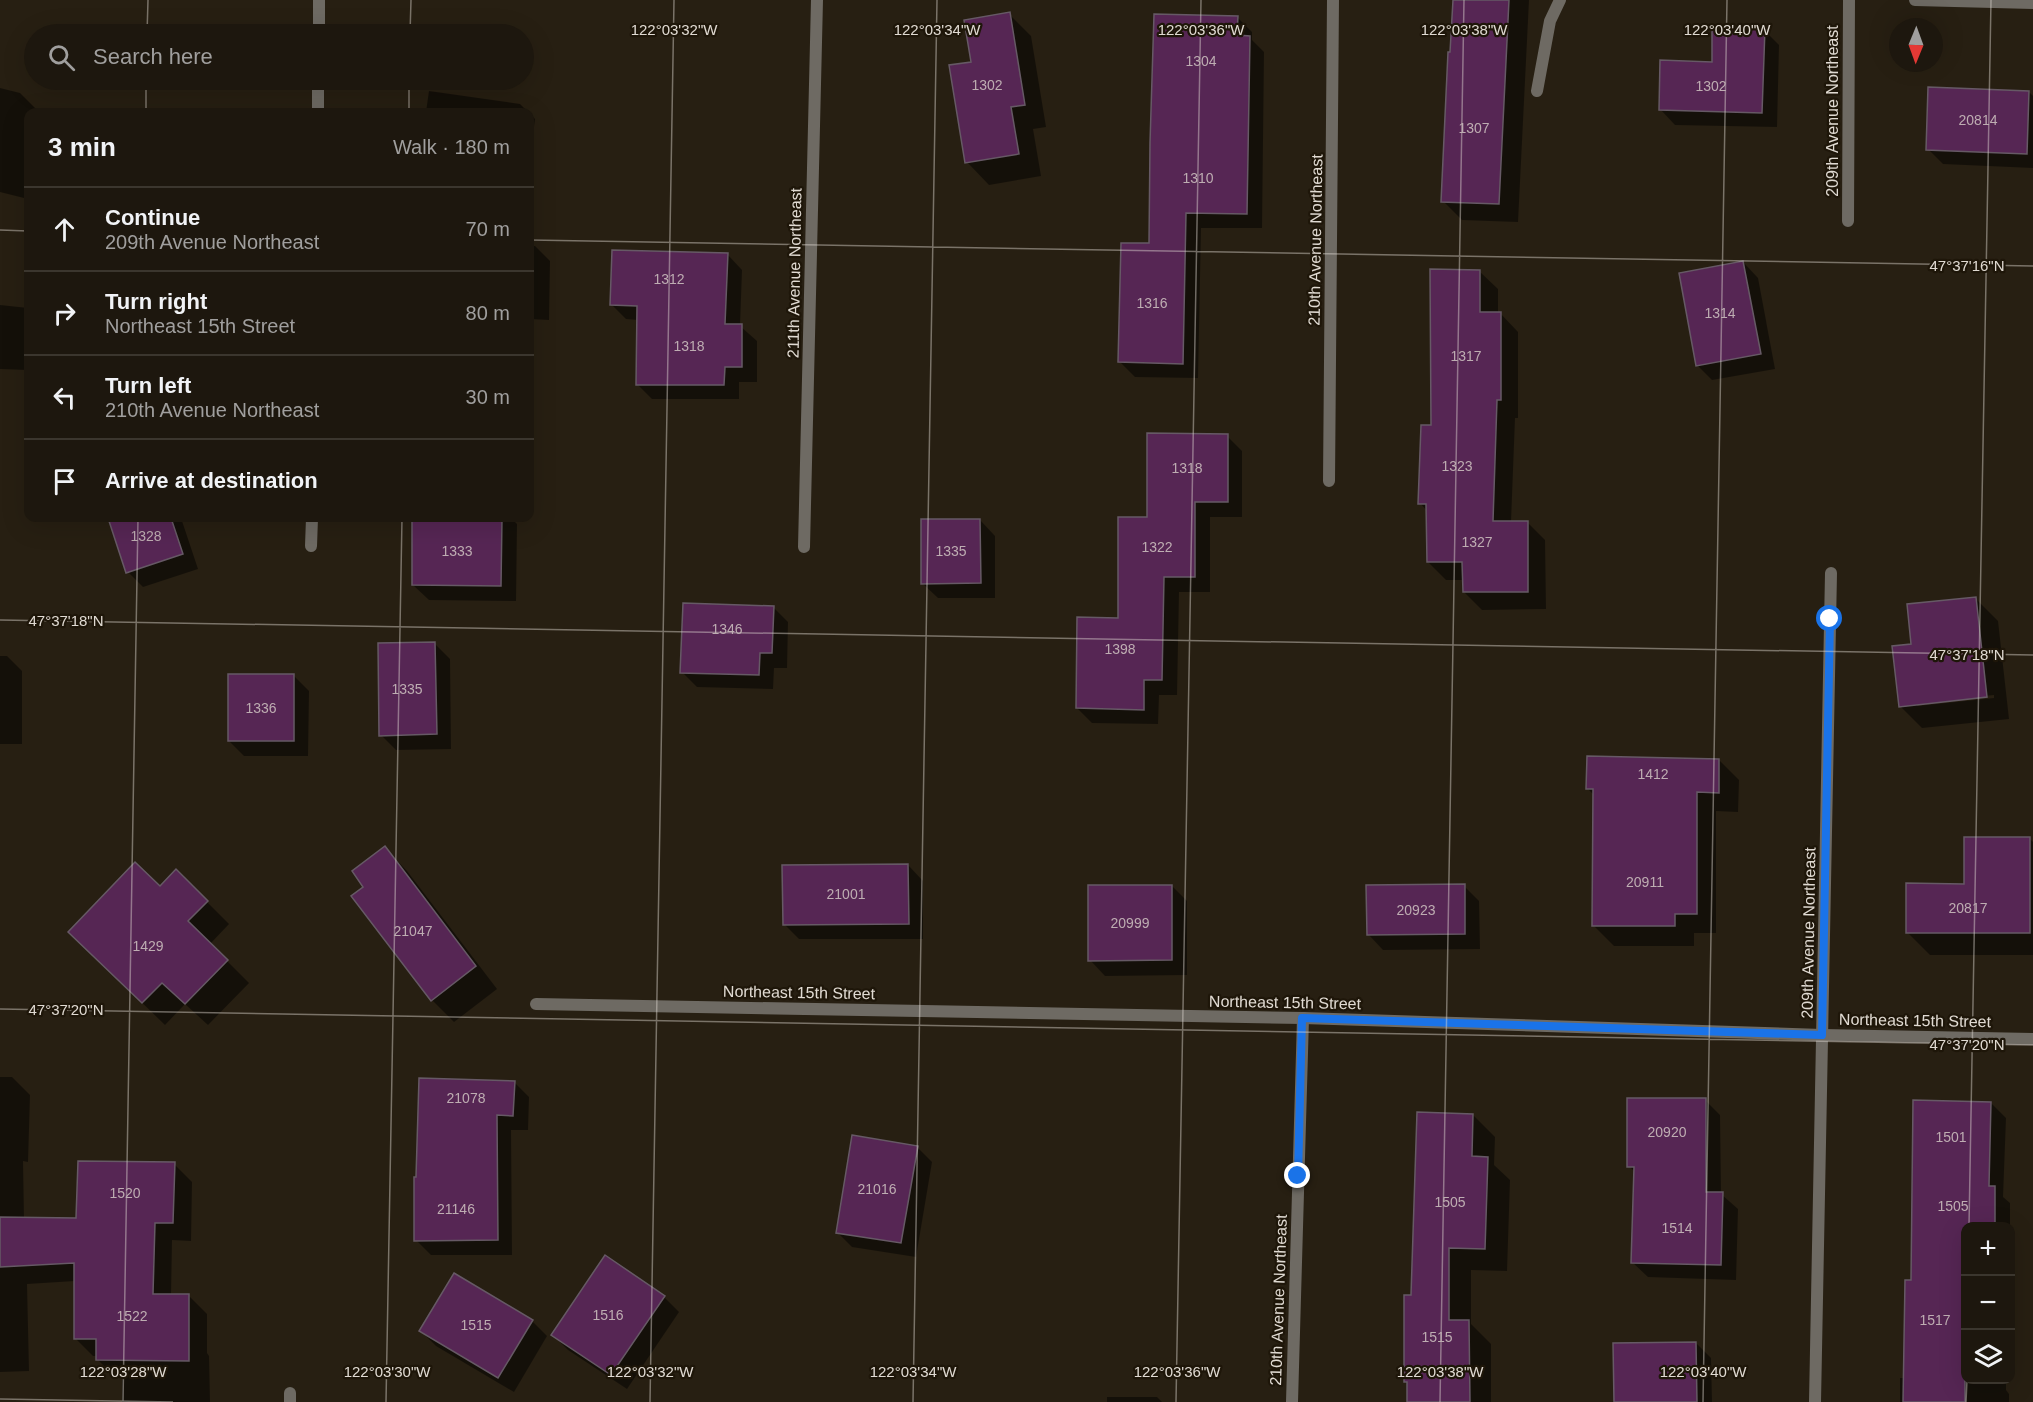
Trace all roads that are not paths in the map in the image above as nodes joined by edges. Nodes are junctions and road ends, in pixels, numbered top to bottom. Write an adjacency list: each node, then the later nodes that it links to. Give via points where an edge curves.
1 (319, 0): 8 (street)
2 (817, 0): 16 (street, 211th Avenue Northeast)
3 (1333, 0): 13 (street, 210th Avenue Northeast)
4 (1560, 0): 10 (street, via 1550,21)
5 (1849, 0): 12 (street, 209th Avenue Northeast)
6 (1914, 0): 7 (street)
7 (2033, 3)
8 (319, 24)
9 (318, 90): 11 (street)
10 (1537, 91)
11 (318, 108)
12 (1848, 221)
13 (1329, 481)
14 (312, 522): 15 (street)
15 (311, 546)
16 (804, 547)
17 (1831, 573): 20 (street, 209th Avenue Northeast)
18 (536, 1004): 19 (street, Northeast 15th Street)
19 (1302, 1018): 20 (street, Northeast 15th Street); 22 (street, 210th Avenue Northeast)
20 (1822, 1035): 21 (street, Northeast 15th Street); 23 (street, 209th Avenue Northeast)
21 (2033, 1039)
22 (1292, 1402)
23 (1815, 1402)

